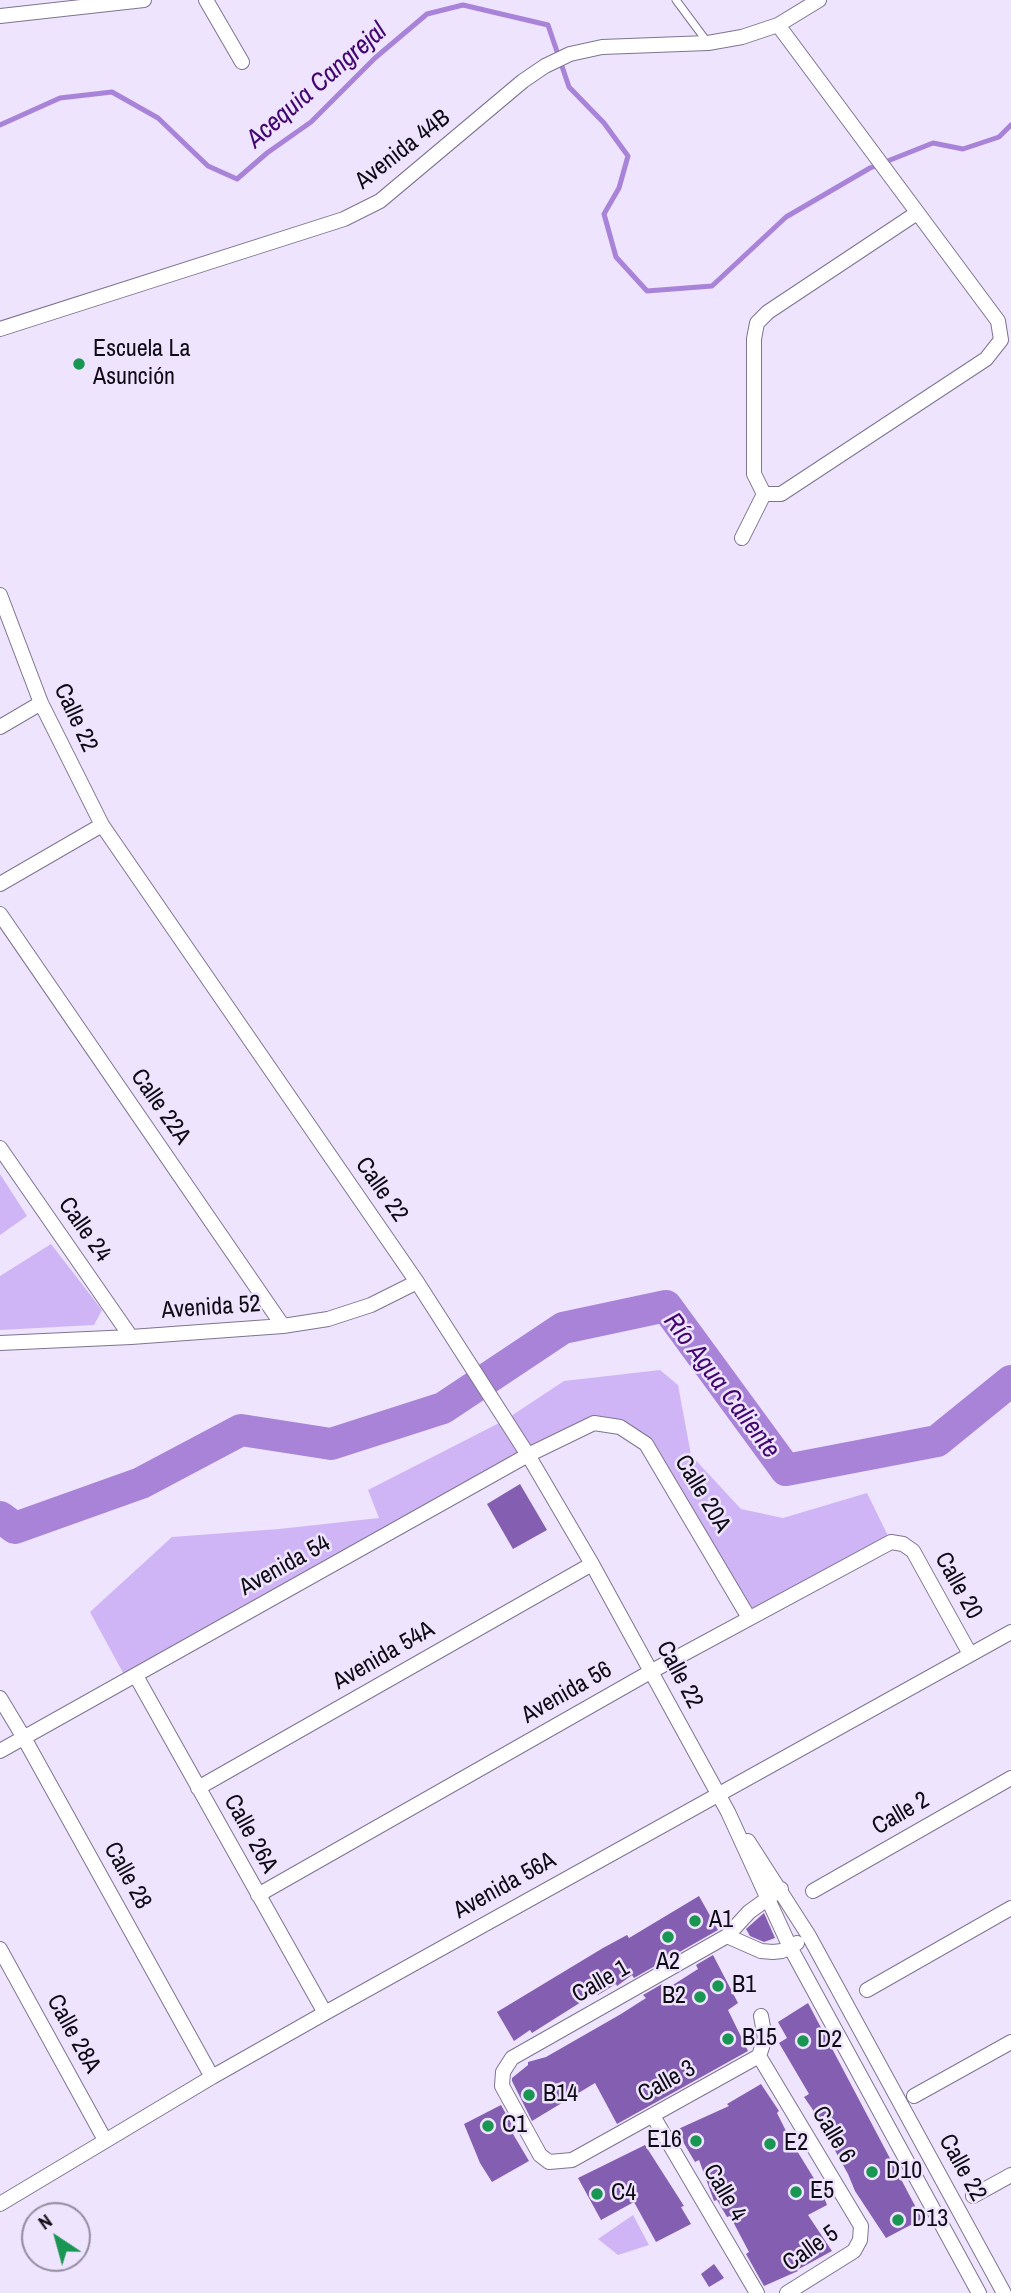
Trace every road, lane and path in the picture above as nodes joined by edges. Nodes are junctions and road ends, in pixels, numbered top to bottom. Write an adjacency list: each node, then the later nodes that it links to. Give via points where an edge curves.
1 (144, 0): 5 (street)
2 (206, 0): 8 (street)
3 (676, 0): 7 (lane)
4 (810, 2): 6 (street, Avenida 44B)
5 (0, 16)
6 (778, 25): 7 (street, Avenida 44B); 9 (street)
7 (708, 43): 10 (street, Avenida 44B, via 602,47 570,54 523,81 380,201 344,219)
8 (242, 62)
9 (917, 213): 11 (street, via 757,323 754,474); 11 (street, via 998,321 1001,340 986,359 781,494)
10 (0, 328)
11 (764, 494): 12 (street)
12 (742, 538)
13 (0, 595): 14 (street, Calle 22)
14 (41, 703): 15 (street); 16 (street, Calle 22)
15 (0, 727)
16 (102, 825): 17 (street); 20 (street, Calle 22)
17 (0, 884)
18 (0, 914): 21 (street, Calle 22A)
19 (0, 1148): 22 (street, Calle 24)
20 (417, 1282): 21 (street, Avenida 52, via 350,1313); 25 (street, Calle 22)
21 (283, 1326): 22 (street, Avenida 52)
22 (131, 1337): 23 (street, Avenida 52)
23 (0, 1343)
24 (594, 1423): 25 (street, Avenida 54); 28 (street, Calle 20A, via 620,1427 646,1444)
25 (528, 1455): 27 (street, Calle 22); 32 (street, Avenida 54)
26 (903, 1544): 28 (street, Avenida 56, via 891,1542); 30 (street, Calle 20, via 913,1551)
27 (592, 1564): 31 (street, Calle 22); 37 (street, Avenida 54A)
28 (748, 1618): 31 (street, Avenida 56)
29 (1011, 1632): 30 (street, Avenida 56A)
30 (970, 1654): 38 (street, Avenida 56A)
31 (652, 1671): 38 (street, Calle 22); 42 (street, Avenida 56)
32 (136, 1676): 34 (street, Avenida 54); 37 (street, Calle 26A)
33 (0, 1698): 34 (street, Calle 28)
34 (24, 1738): 35 (street, Avenida 54); 54 (street, Calle 28)
35 (0, 1751)
36 (1011, 1778): 41 (street, Calle 2)
37 (198, 1788): 42 (street, Calle 26A)
38 (718, 1793): 39 (street, Calle 22); 50 (street, Avenida 56A)
39 (728, 1812): 40 (street, Calle 22); 43 (street, Calle 22)
40 (781, 1889): 43 (street, Calle 1); 46 (street, Calle 22)
41 (813, 1891)
42 (258, 1895): 50 (street, Calle 26A)
43 (766, 1899): 45 (street, Calle 1); 47 (street, Calle 22)
44 (1011, 1908): 49 (street)
45 (727, 1936): 47 (street, via 761,1951); 58 (street, Calle 1, via 512,2059 503,2072 502,2086 540,2155)
46 (809, 1936): 47 (street); 66 (street, Calle 22)
47 (790, 1947): 65 (street, Calle 22)
48 (0, 1949): 57 (street, Calle 28A)
49 (867, 1990)
50 (325, 2013): 54 (street, Avenida 56A)
51 (761, 2016): 53 (street, via 765,2038)
52 (1011, 2042): 55 (street)
53 (759, 2056): 56 (street, Calle 3); 62 (street, Calle 6, via 861,2226)
54 (212, 2077): 57 (street, Avenida 56A)
55 (914, 2096)
56 (653, 2116): 58 (street, Calle 3, via 572,2160); 63 (street, Calle 4)
57 (105, 2140): 61 (street, Avenida 56A)
58 (559, 2162)
59 (1011, 2175): 60 (street)
60 (972, 2196)
61 (0, 2204)
62 (860, 2241): 64 (street, Calle 5, via 854,2251)
63 (757, 2293)
64 (788, 2293)
65 (979, 2293)
66 (1004, 2293)

